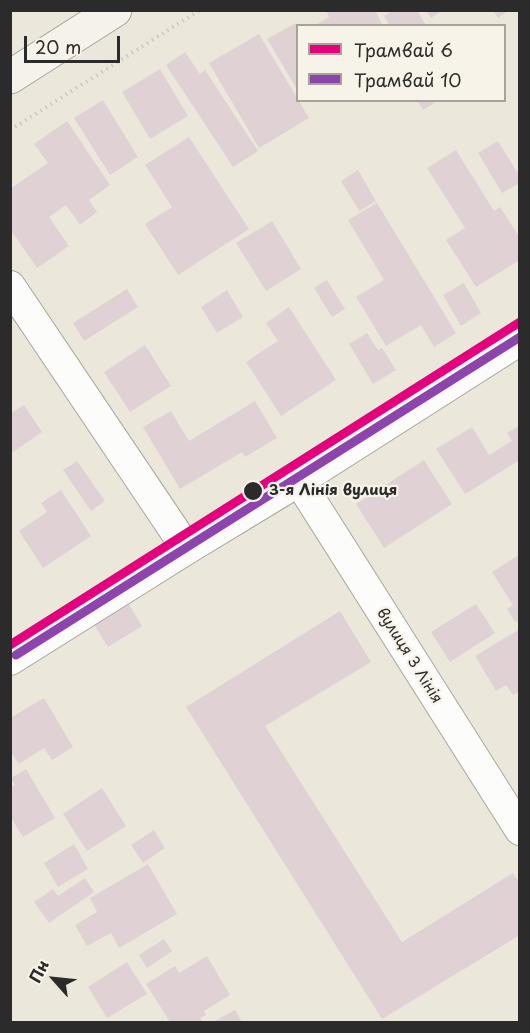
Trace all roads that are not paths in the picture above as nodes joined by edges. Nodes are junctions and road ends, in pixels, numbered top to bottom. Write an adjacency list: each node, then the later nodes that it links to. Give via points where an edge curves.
1 (115, 10): 2 (main road)
2 (10, 77)
3 (10, 286): 6 (street)
4 (519, 340): 5 (street)
5 (299, 481): 6 (street); 8 (street, вулиця 3 Лінія)
6 (186, 549): 7 (street)
7 (10, 660)
8 (519, 830)

